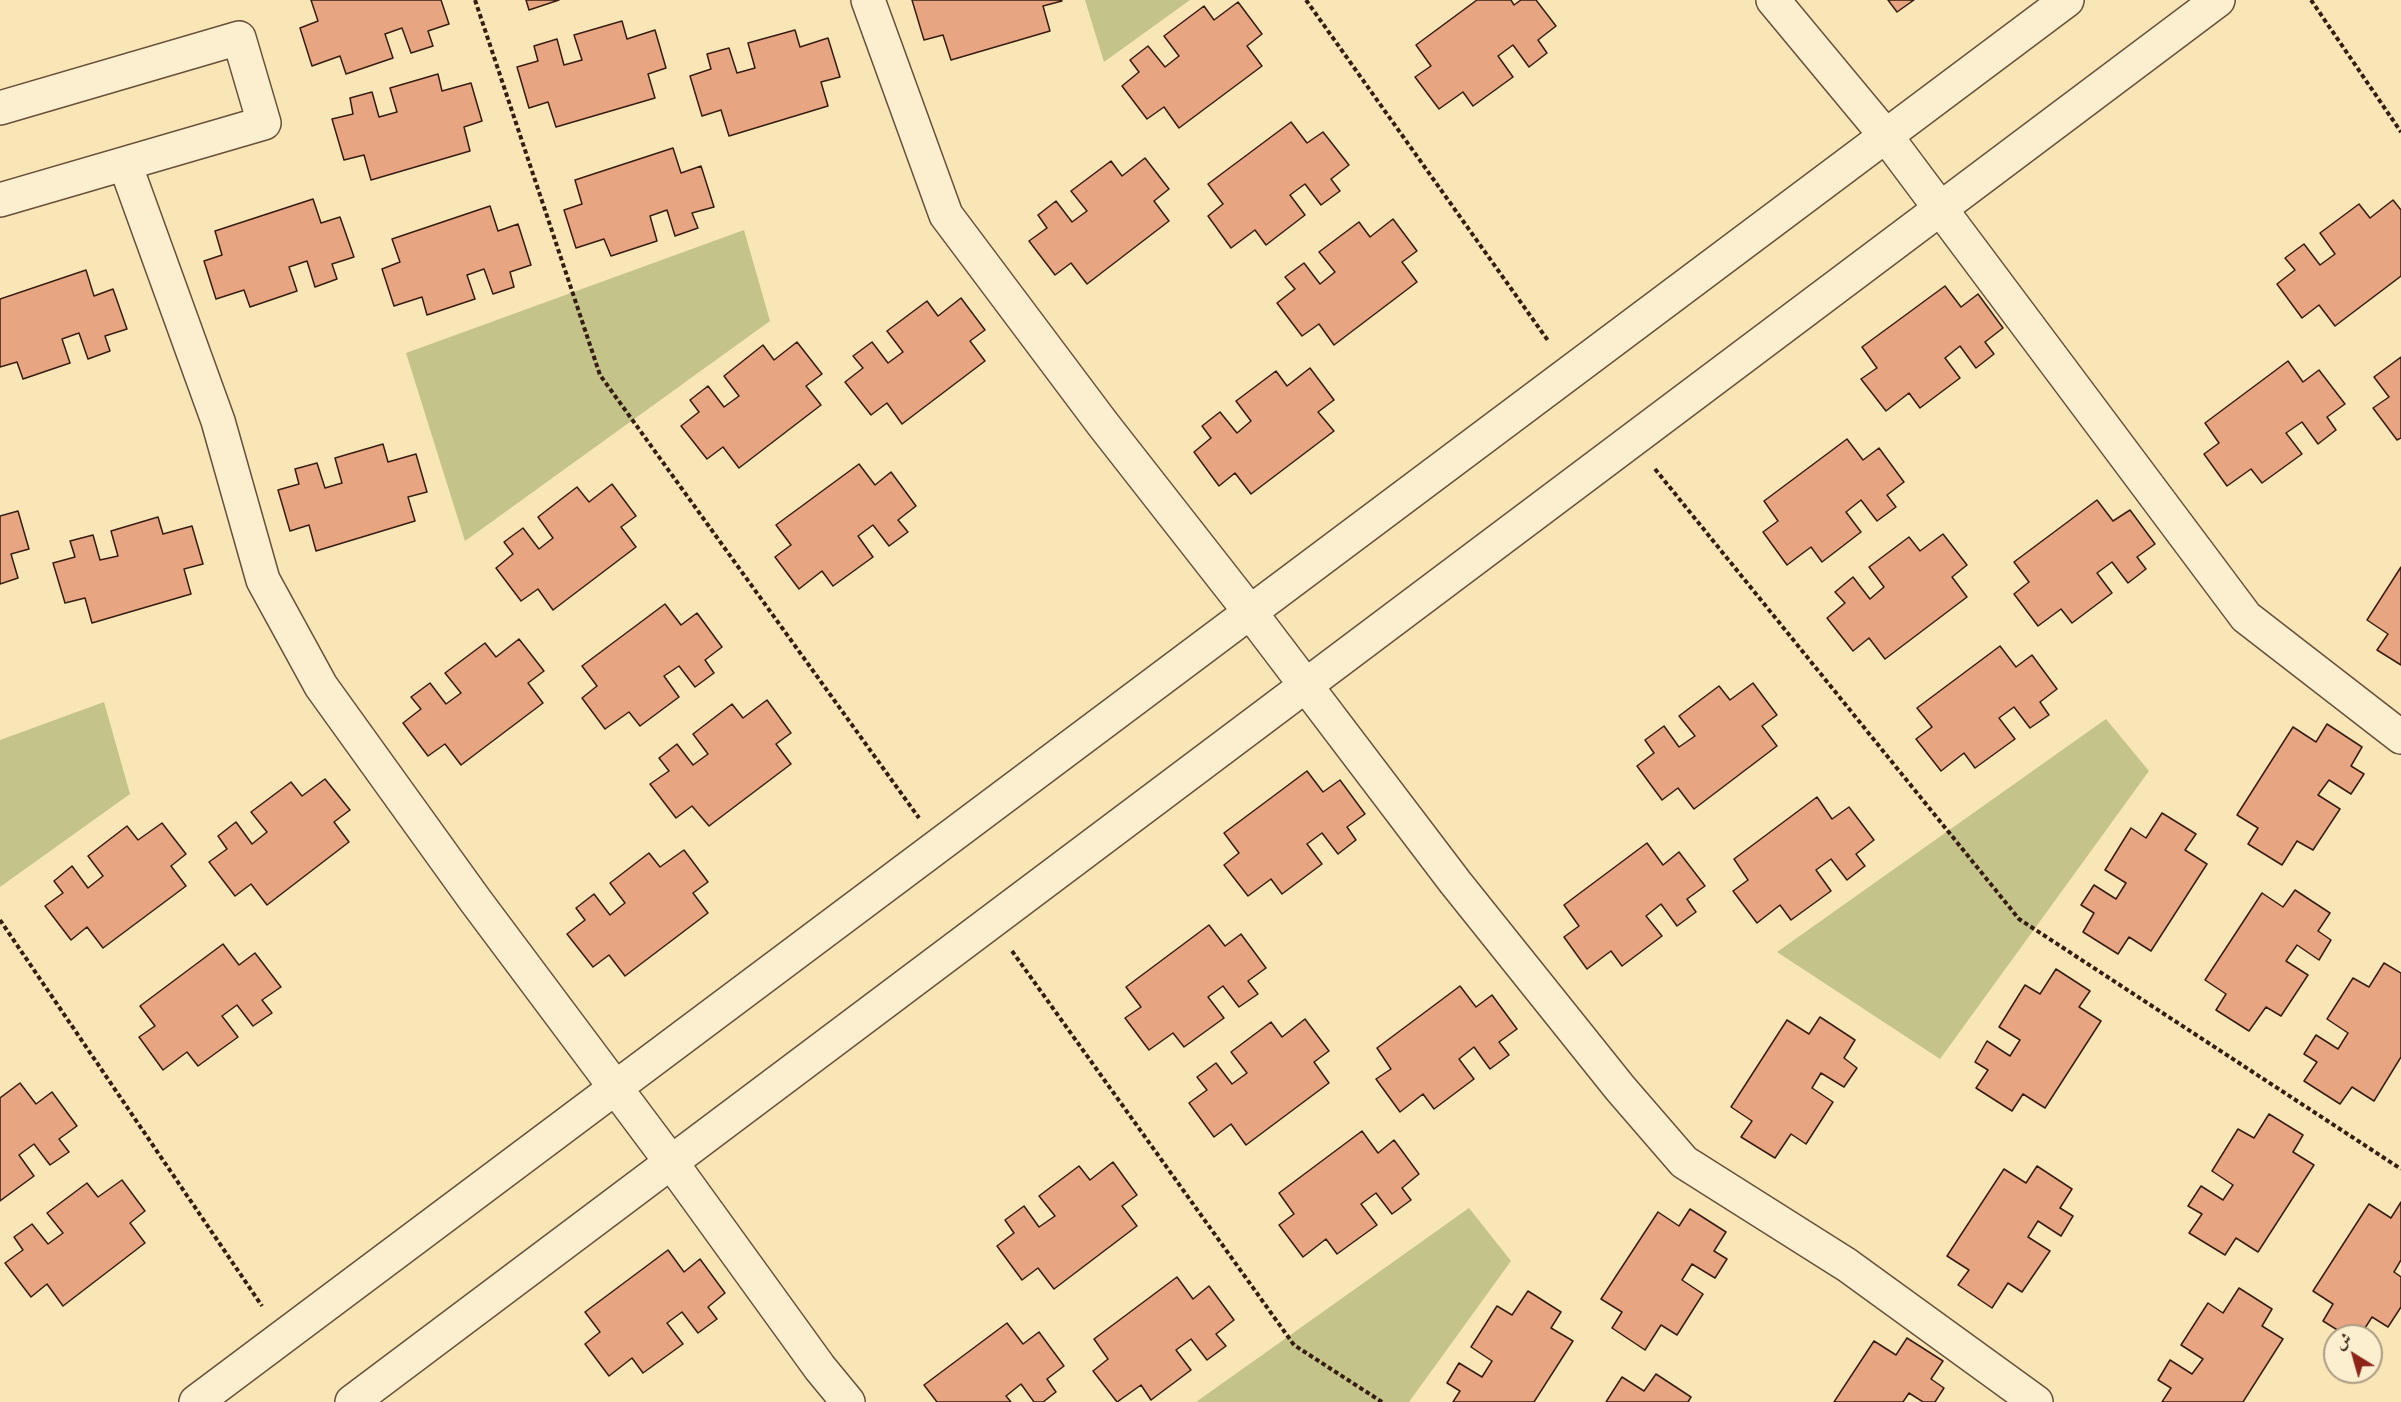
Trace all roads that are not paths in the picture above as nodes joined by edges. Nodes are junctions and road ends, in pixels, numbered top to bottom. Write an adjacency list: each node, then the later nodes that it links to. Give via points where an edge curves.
1 (868, 0): 10 (street, via 946,215)
2 (1773, 0): 6 (street)
3 (2067, 0): 6 (street)
4 (2218, 0): 9 (street)
5 (0, 108): 7 (street, via 239,38 264,123)
6 (1886, 136): 9 (street); 10 (street)
7 (125, 164): 8 (street); 13 (street, via 218,422 263,579 321,686)
8 (0, 200)
9 (1940, 209): 11 (street); 12 (street, via 2246,616)
10 (1250, 612): 11 (street); 13 (street)
11 (1306, 685): 14 (street); 18 (street, via 1455,882 1684,1162 1847,1264)
12 (2401, 737)
13 (615, 1088): 14 (street); 15 (street)
14 (671, 1162): 16 (street); 17 (street)
15 (196, 1402)
16 (352, 1402)
17 (848, 1402)
18 (2036, 1402)

